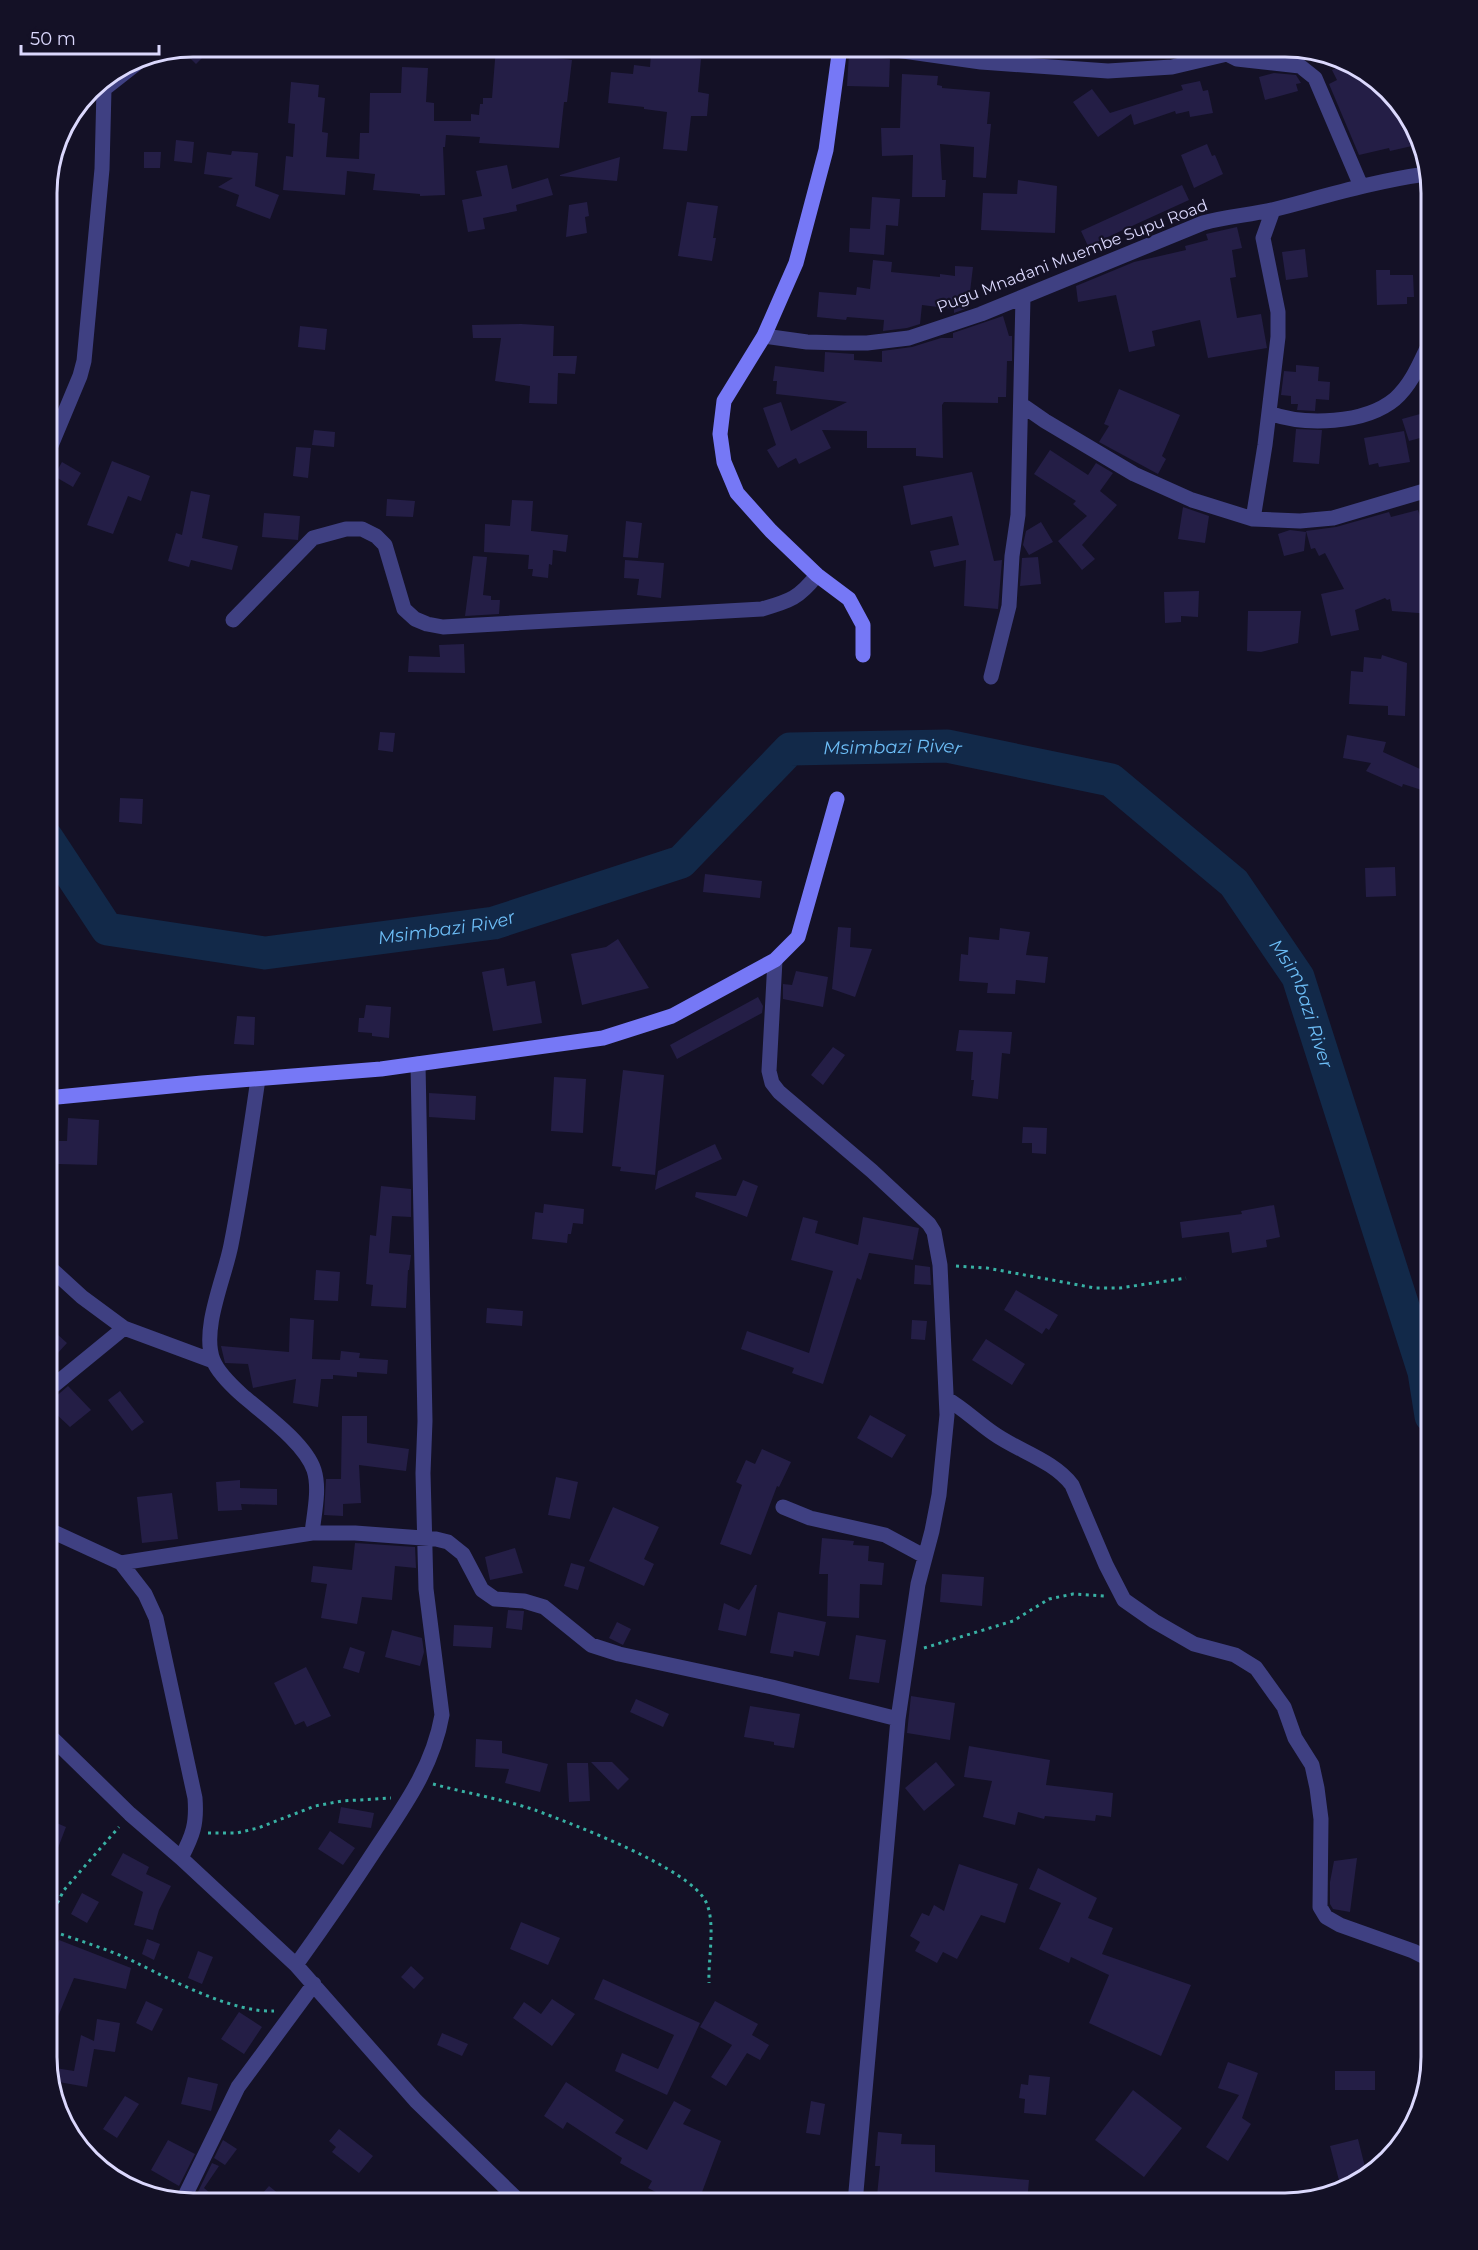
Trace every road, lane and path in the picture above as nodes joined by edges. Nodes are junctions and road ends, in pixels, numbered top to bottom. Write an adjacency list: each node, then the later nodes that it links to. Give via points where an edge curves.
1 (839, 57): 10 (street, via 826,150 796,263)
2 (946, 57): 3 (street, via 1108,71 1172,67)
3 (1204, 57)
4 (1234, 57): 7 (street, via 1297,64 1315,78)
5 (104, 90): 14 (street, via 102,169 84,361)
6 (1420, 175): 7 (street, Pugu Mnadani Muembe Supu Road)
7 (1361, 186): 8 (street, Pugu Mnadani Muembe Supu Road)
8 (1273, 210): 9 (street, Pugu Mnadani Muembe Supu Road, via 1203,223); 13 (street, via 1263,238 1278,312)
9 (1023, 297): 10 (street, Pugu Mnadani Muembe Supu Road, via 909,338 834,343); 12 (street)
10 (764, 336): 17 (street, via 724,401 720,434 724,462 736,493)
11 (1421, 361): 13 (street, via 1395,399 1375,412 1313,421)
12 (1022, 405): 16 (street, via 1134,474 1192,500); 20 (street, via 1018,515 1009,606)
13 (1269, 413): 16 (street)
14 (57, 431)
15 (1421, 492): 16 (street, via 1333,518)
16 (1253, 519)
17 (817, 575): 18 (street, via 792,599 762,609 443,627 415,619 405,609 385,545 362,529 346,529 314,538); 19 (street, via 849,598 863,625)
18 (232, 620)
19 (863, 655)
20 (991, 677)
21 (837, 799): 22 (street, via 798,937)
22 (775, 960): 23 (street, via 672,1016 603,1038); 26 (street, via 768,1071 772,1083 929,1224)
23 (418, 1064): 24 (street); 36 (street)
24 (258, 1079): 25 (street); 30 (street, via 232,1238 211,1326)
25 (57, 1097)
26 (940, 1265): 28 (path, via 987,1268 1095,1288); 32 (street)
27 (57, 1274): 29 (street)
28 (1186, 1278)
29 (124, 1328): 30 (street); 31 (street)
30 (213, 1361): 34 (street, via 230,1384 308,1457 315,1481)
31 (57, 1383)
32 (947, 1399): 37 (street, via 939,1495); 39 (street, via 994,1434 1066,1478)
33 (783, 1507): 37 (street, via 810,1518 885,1535)
34 (312, 1533): 36 (street); 38 (street)
35 (57, 1534): 38 (street)
36 (425, 1539): 41 (street, via 456,1547 482,1590 495,1599 544,1607 591,1645); 43 (street, via 426,1588 442,1715)
37 (924, 1557): 40 (street)
38 (122, 1563): 46 (street, via 145,1594 156,1618 195,1798)
39 (1124, 1600): 40 (path, via 1073,1594 1049,1599 1013,1621 929,1647); 50 (street, via 1194,1644 1235,1655 1256,1668 1284,1707 1312,1766 1321,1819 1320,1907 1326,1917 1340,1925)
40 (909, 1648): 41 (street)
41 (898, 1719): 57 (street)
42 (57, 1744): 45 (street)
43 (420, 1781): 44 (street); 52 (path, via 534,1810 635,1851 697,1887 711,1919)
44 (411, 1796): 46 (path, via 342,1800 237,1833); 51 (street)
45 (130, 1814): 47 (street); 48 (path)
46 (194, 1833): 47 (street)
47 (181, 1858): 51 (street)
48 (57, 1903)
49 (57, 1933): 54 (path, via 249,2010)
50 (1421, 1955)
51 (296, 1965): 53 (street)
52 (709, 1983)
53 (314, 1984): 54 (street); 56 (street, via 416,2101)
54 (297, 2010): 55 (street, via 238,2087)
55 (186, 2193)
56 (511, 2193)
57 (856, 2193)

